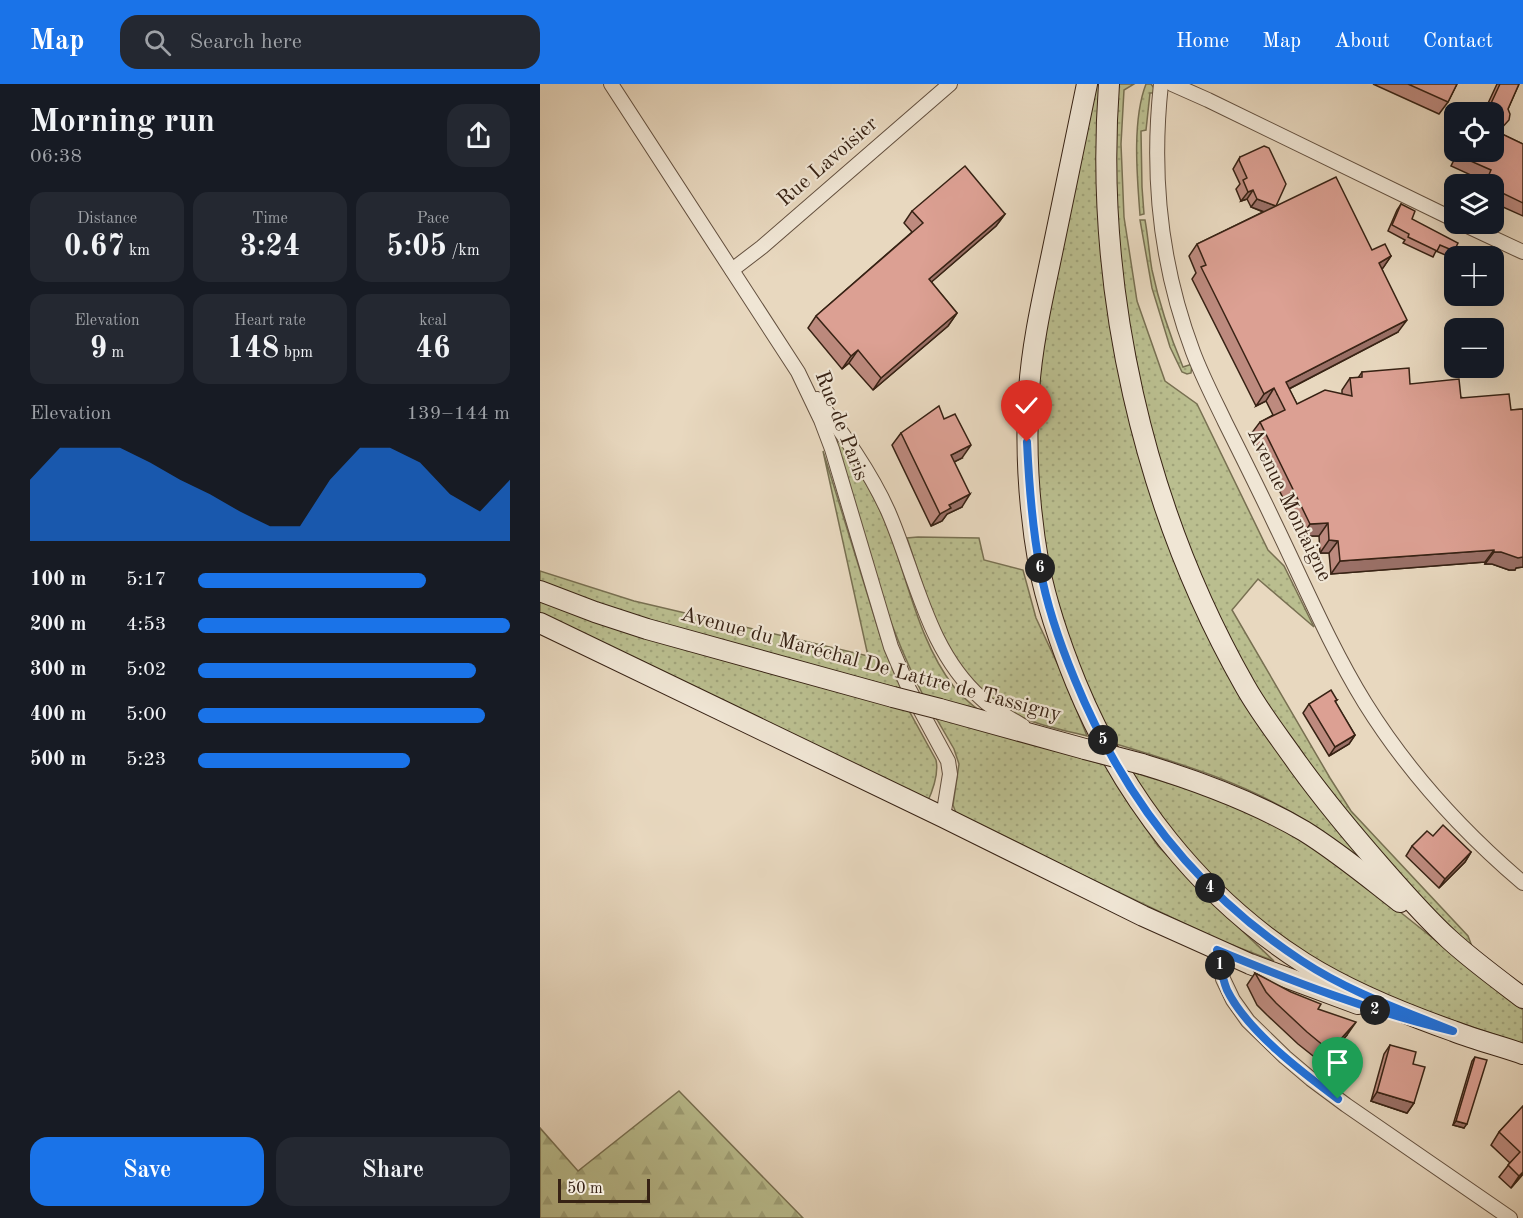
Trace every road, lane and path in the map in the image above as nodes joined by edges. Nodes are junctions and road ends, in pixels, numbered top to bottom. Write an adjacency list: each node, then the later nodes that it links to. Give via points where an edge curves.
1 (611, 84): 10 (street, Rue de Paris)
2 (950, 84): 10 (street, Rue Lavoisier)
3 (1087, 84): 20 (main road, via 1035,339 1027,424 1038,559 1068,664 1103,740 1135,796 1175,851 1217,896 1318,971 1369,997)
4 (1109, 84): 18 (main road, via 1108,215 1121,328 1146,445 1186,565 1246,689 1276,733 1356,838)
5 (1161, 84): 16 (street, Avenue Montaigne, via 1157,160 1163,237 1176,299 1203,375 1358,691 1441,804)
6 (1172, 84): 7 (street)
7 (1444, 215)
8 (1484, 234): 9 (street)
9 (1523, 252)
10 (732, 270): 11 (street, Rue de Paris)
11 (798, 372): 14 (street, via 876,488 933,630 951,664 982,699); 15 (street, Rue de Paris, via 832,449 891,648 948,761 950,774)
12 (540, 591): 14 (main road, Avenue du Maréchal De Lattre de Tassigny, bridge, via 647,628)
13 (540, 623): 15 (main road)
14 (1041, 737): 18 (main road, Avenue du Maréchal De Lattre de Tassigny, bridge, via 1142,764 1222,791 1269,812 1339,855)
15 (943, 817): 17 (main road)
16 (1523, 883)
17 (1217, 950): 20 (main road, via 1362,1006); 22 (street, via 1223,980 1233,1000 1248,1021 1285,1057 1346,1105)
18 (1464, 952): 19 (main road)
19 (1523, 998)
20 (1453, 1031): 21 (main road)
21 (1523, 1054)
22 (1510, 1218)

